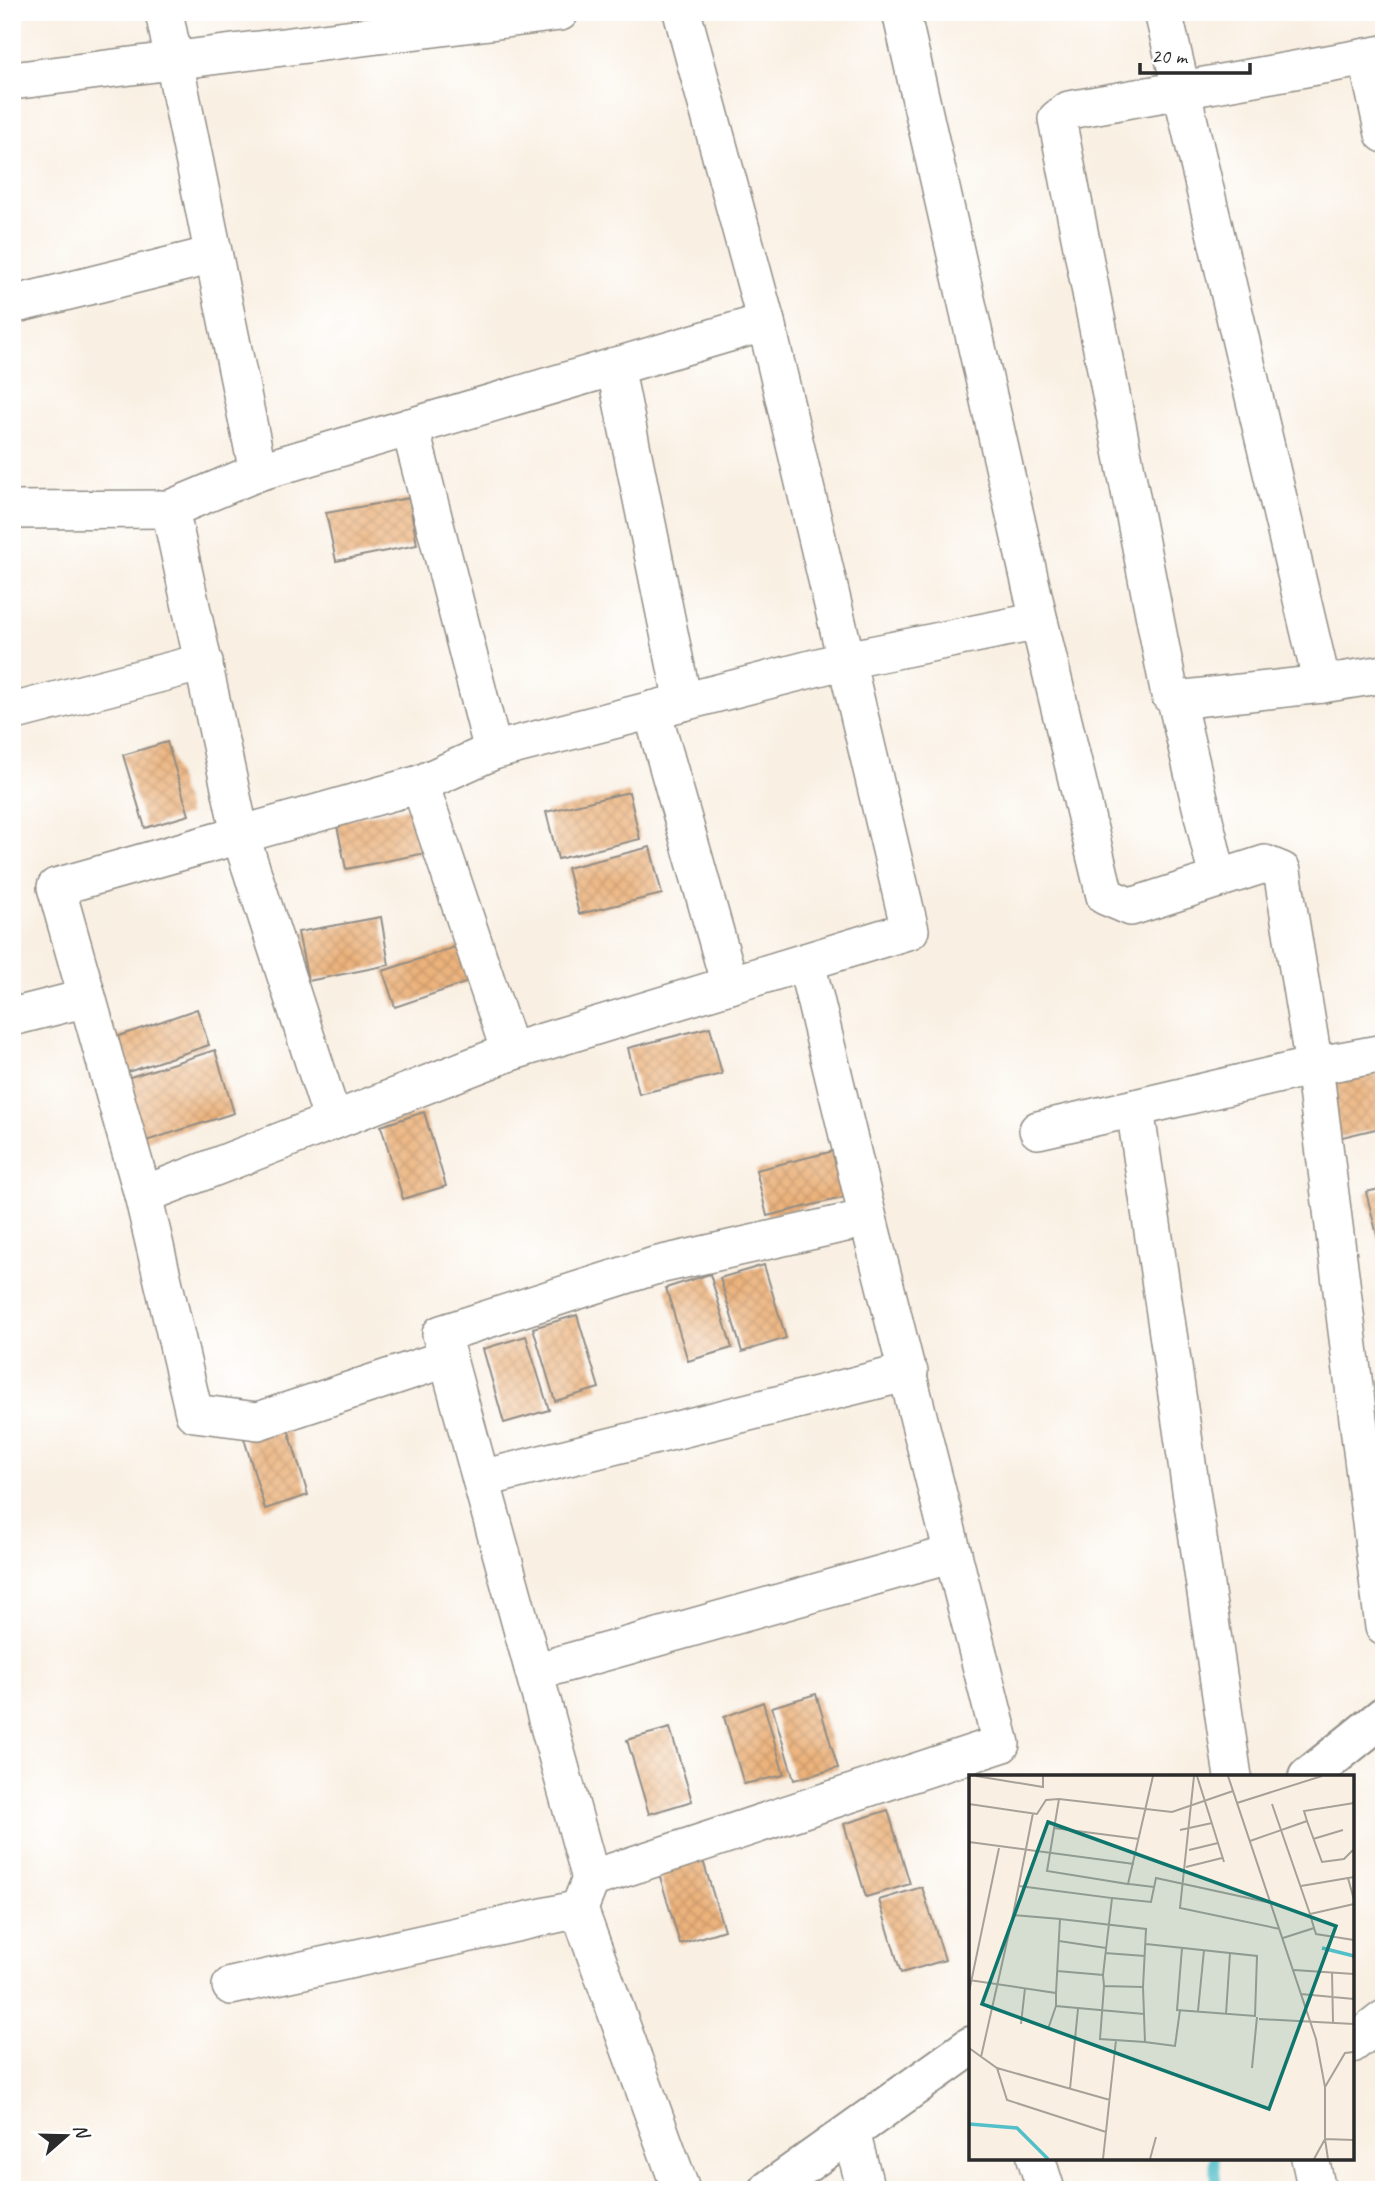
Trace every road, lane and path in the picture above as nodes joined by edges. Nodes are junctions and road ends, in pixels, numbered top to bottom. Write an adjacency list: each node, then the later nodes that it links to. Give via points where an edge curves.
1 (164, 12): 7 (street)
2 (560, 12): 7 (street)
3 (682, 12): 13 (street)
4 (901, 12): 19 (street)
5 (1163, 12): 9 (street)
6 (1375, 55): 9 (street); 10 (street)
7 (174, 61): 8 (street); 11 (street)
8 (12, 81)
9 (1181, 91): 23 (street); 24 (street, via 1069,110 1057,119 1170,695)
10 (1384, 134)
11 (213, 255): 12 (street); 16 (street)
12 (12, 305)
13 (766, 323): 14 (street); 20 (street)
14 (615, 366): 15 (street); 25 (street)
15 (410, 427): 16 (street); 27 (street)
16 (258, 472): 17 (street)
17 (170, 509): 18 (street); 21 (street)
18 (12, 510)
19 (1039, 621): 20 (street); 30 (street, via 1105,896 1131,907)
20 (846, 660): 25 (street); 31 (street, via 910,930)
21 (204, 662): 26 (street); 29 (street)
22 (1384, 674): 23 (street)
23 (1322, 684): 24 (street)
24 (1176, 700): 30 (street)
25 (667, 706): 27 (street); 32 (street)
26 (12, 712)
27 (493, 751): 28 (street)
28 (420, 784): 29 (street); 35 (street)
29 (240, 834): 33 (street, via 56,887); 39 (street)
30 (1219, 879): 37 (street, via 1265,864 1282,871)
31 (806, 962): 32 (street); 42 (street)
32 (730, 985): 35 (street)
33 (87, 998): 34 (street); 41 (street)
34 (12, 1017)
35 (510, 1052): 39 (street)
36 (1384, 1053): 37 (street)
37 (1314, 1066): 38 (street); 47 (street)
38 (1135, 1108): 40 (street); 50 (street)
39 (333, 1121): 41 (street)
40 (1038, 1130)
41 (143, 1195): 43 (street, via 194,1413 258,1421)
42 (868, 1218): 43 (street, via 654,1266 441,1334); 44 (street)
43 (448, 1358): 45 (street)
44 (909, 1372): 45 (street); 46 (street)
45 (481, 1479): 48 (street)
46 (953, 1554): 48 (street); 52 (street, via 1001,1744)
47 (1384, 1627)
48 (534, 1672): 52 (street)
49 (1384, 1716): 51 (street)
50 (1233, 1775)
51 (1310, 1775)
52 (585, 1894): 53 (street); 60 (street)
53 (230, 1986)
54 (1384, 2019): 55 (street)
55 (1354, 2042)
56 (969, 2047): 57 (street)
57 (851, 2132): 61 (street); 62 (street)
58 (1037, 2160): 63 (street)
59 (1310, 2160): 64 (street)
60 (681, 2190)
61 (769, 2190)
62 (866, 2190)
63 (1045, 2190)
64 (1317, 2190)

